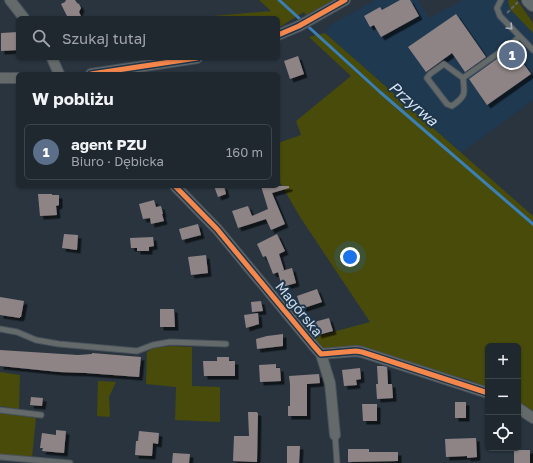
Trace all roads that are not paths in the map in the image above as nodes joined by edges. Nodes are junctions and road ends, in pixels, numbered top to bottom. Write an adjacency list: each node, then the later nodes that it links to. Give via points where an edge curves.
1 (10, 0): 6 (street)
2 (344, 0): 7 (street)
3 (501, 0): 8 (lane, one-way to 8, via 498,12)
4 (524, 0): 5 (street)
5 (533, 4)
6 (22, 16)
7 (280, 34)
8 (519, 36): 9 (lane); 16 (lane)
9 (533, 50)
10 (53, 60): 12 (street)
11 (183, 60): 13 (street)
12 (58, 72)
13 (104, 72)
14 (0, 78): 15 (street)
15 (16, 78)
16 (463, 78): 16 (lane, via 464,93 452,106 447,104 427,78 444,64)
17 (178, 188): 20 (street, Magórska, via 217,229)
18 (0, 329): 19 (lane, via 60,344 137,351 170,342)
19 (226, 344)
20 (321, 354): 21 (street, Magórska, via 362,352); 26 (street, Magórska, via 330,383)
21 (485, 392)
22 (0, 410): 24 (lane)
23 (521, 410): 25 (street)
24 (41, 414)
25 (533, 418)
26 (335, 435): 29 (lane)
27 (0, 457): 28 (lane)
28 (70, 463)
29 (337, 463)

